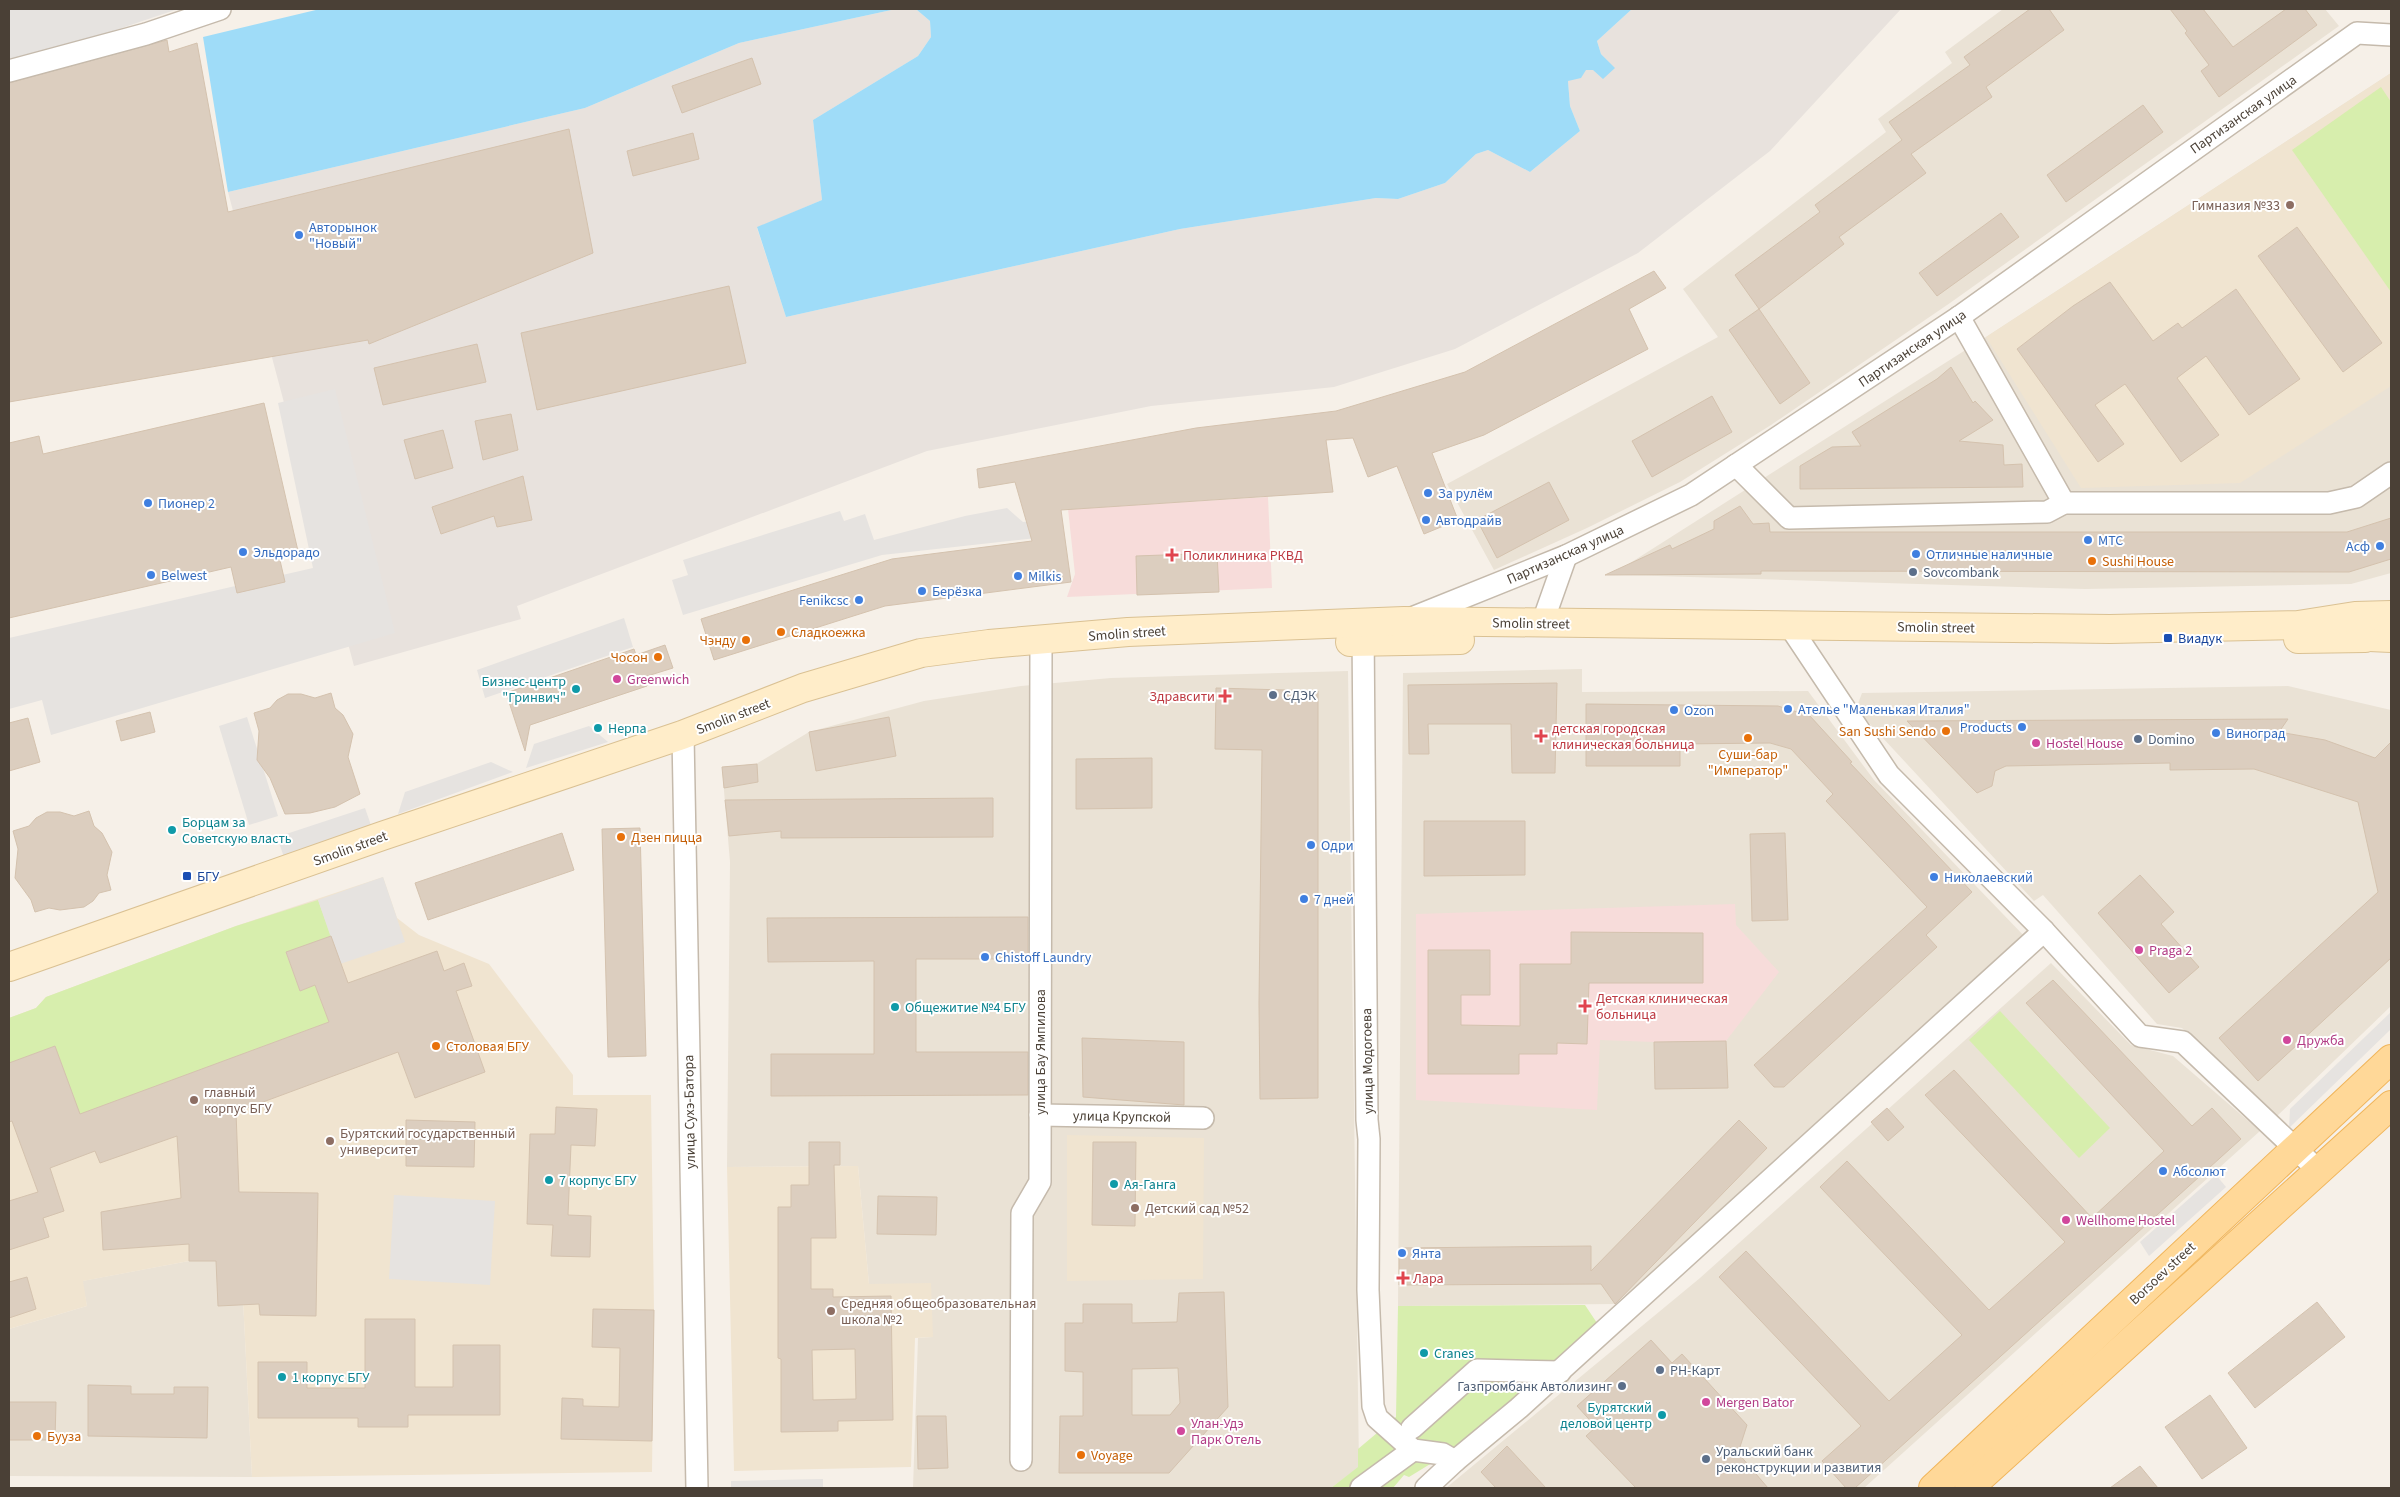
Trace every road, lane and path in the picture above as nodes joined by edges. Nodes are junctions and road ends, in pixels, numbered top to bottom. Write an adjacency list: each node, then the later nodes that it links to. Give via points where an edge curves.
1 (220, 9): 3 (street, via 146,34)
2 (2391, 35): 4 (street, Партизанская улица, via 2357,33)
3 (9, 71)
4 (1959, 317): 5 (street, Партизанская улица); 7 (street)
5 (1736, 465): 7 (street, via 1789,518 2047,512); 8 (street, Партизанская улица, via 1691,495)
6 (2391, 473): 7 (street, via 2356,497 2328,503)
7 (2064, 504)
8 (1566, 556): 10 (street, Партизанская улица); 11 (street)
9 (2391, 615): 12 (main road, Smolin street, via 2355,616)
10 (1404, 621): 11 (main road, Smolin street); 13 (main road, Smolin street)
11 (1542, 624): 14 (main road, Smolin street)
12 (2298, 625): 14 (main road, Smolin street); 15 (main road, Smolin street)
13 (1363, 632): 14 (main road, via 1503,640); 16 (main road, Smolin street, via 1128,632); 29 (street, улица Модогоева, via 1368,1290 1373,1406 1376,1418)
14 (1795, 634): 15 (main road, via 2006,644); 18 (street, via 1889,775)
15 (2378, 638)
16 (1041, 646): 17 (main road, Smolin street, via 921,653 803,688); 23 (street, улица Бау Ямпилова)
17 (683, 742): 19 (main road, Smolin street, via 382,836); 20 (main road); 32 (street, улица Сухэ-Батора)
18 (2044, 931): 25 (street, via 2140,1036 2183,1042); 27 (street)
19 (9, 967)
20 (9, 987)
21 (2391, 1059): 25 (main road, Borsoev street)
22 (2391, 1106): 26 (main road)
23 (1040, 1115): 24 (street, улица Крупской); 31 (street, улица Бау Ямпилова, via 1040,1182 1022,1213)
24 (1203, 1118)
25 (2294, 1148): 26 (street); 35 (main road, Borsoev street)
26 (2320, 1172): 36 (main road)
27 (1560, 1372): 28 (street, via 1477,1370); 30 (street)
28 (1412, 1428)
29 (1413, 1450): 30 (street); 33 (street)
30 (1449, 1457): 34 (street)
31 (1021, 1460)
32 (698, 1488)
33 (1361, 1488)
34 (1426, 1488)
35 (1933, 1488)
36 (1969, 1488)

